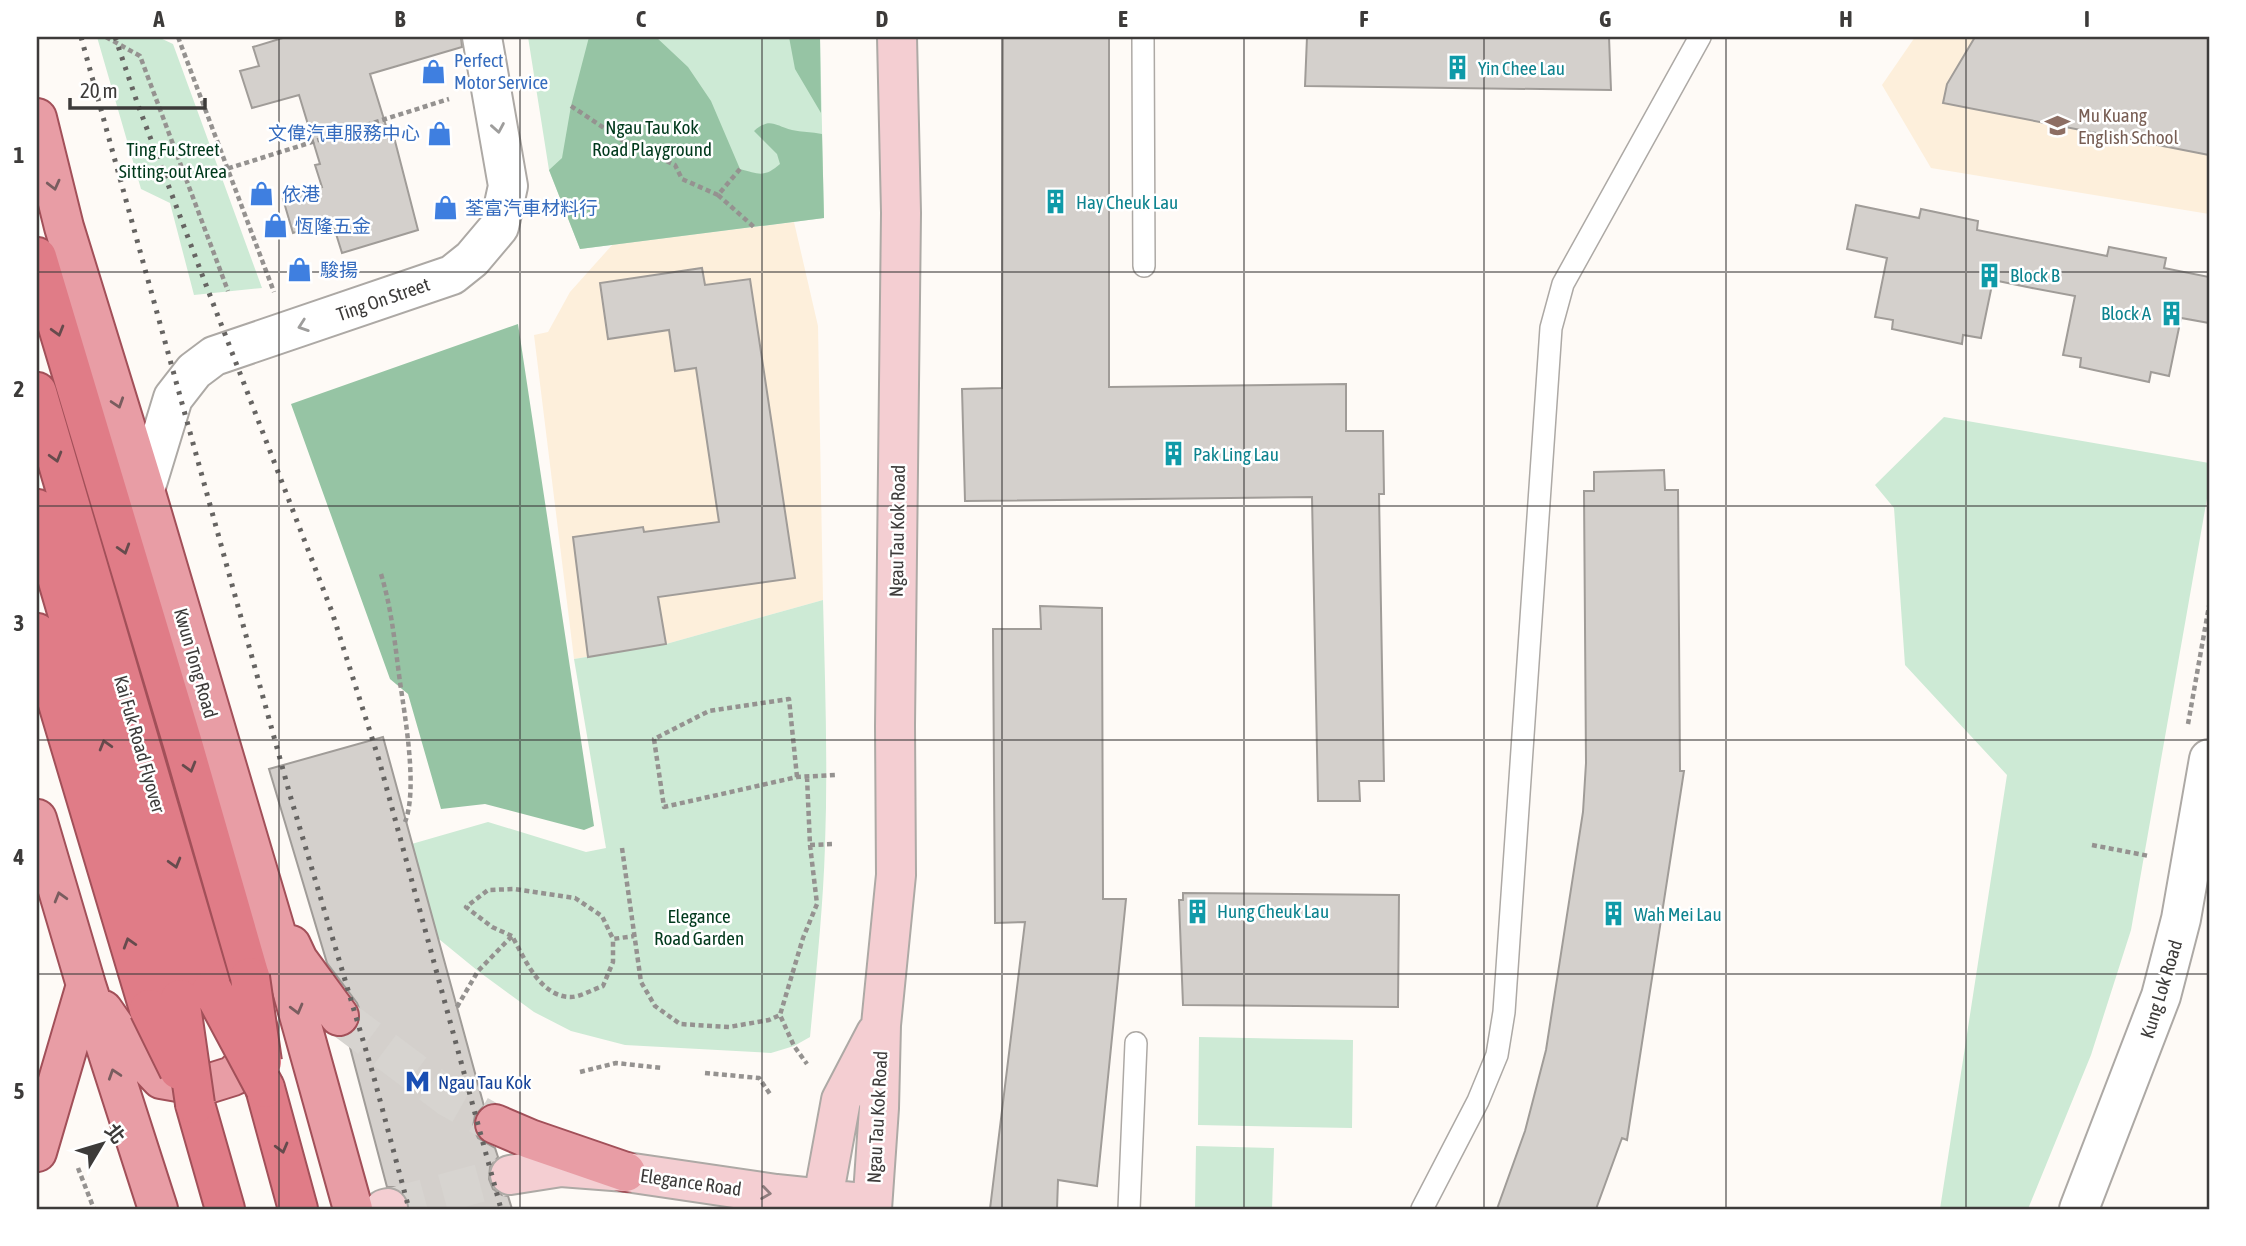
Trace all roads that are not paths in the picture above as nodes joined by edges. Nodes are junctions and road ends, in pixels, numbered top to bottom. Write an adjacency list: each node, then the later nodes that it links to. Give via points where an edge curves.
1 (482, 37): 9 (street, Ting On Street, one-way to 9, via 508,186 499,228 452,275 214,356 194,371 173,398)
2 (897, 37): 18 (main road, Ngau Tau Kok Road, via 901,213 896,875)
3 (1143, 37): 7 (lane)
4 (1700, 37): 33 (lane, via 1563,284 1551,328 1504,1012 1496,1055 1478,1101)
5 (37, 118): 9 (main road, Kwun Tong Road, one-way to 9, via 64,227)
6 (37, 257): 20 (highway, Kwun Tong Road, one-way to 20, bridge, via 250,977)
7 (1144, 266)
8 (37, 392): 20 (highway, Kai Fuk Road Flyover, one-way to 20, bridge, via 212,989)
9 (145, 490): 14 (main road, Kwun Tong Road)
10 (37, 509): 21 (highway, Kai Fuk Road Flyover, one-way to 10, bridge, via 180,999)
11 (37, 633): 21 (highway, one-way to 11, bridge, via 149,1009)
12 (2209, 759): 34 (street, Kung Lok Road, via 2173,956 2148,1034)
13 (37, 819): 16 (main road, one-way to 13)
14 (254, 864): 15 (main road, Kwun Tong Road); 17 (main road, via 298,961)
15 (279, 943): 16 (main road, via 254,1055 233,1076 201,1086 161,1079 124,1040); 31 (main road, Kwun Tong Road, one-way to 31)
16 (86, 985): 23 (main road); 28 (main road, one-way to 16)
17 (339, 1016)
18 (881, 1025): 26 (main road, Ngau Tau Kok Road, via 841,1100); 27 (main road, Ngau Tau Kok Road)
19 (1136, 1043): 32 (lane)
20 (265, 1088): 30 (highway, Kwun Tong Road, one-way to 30)
21 (195, 1104): 29 (highway)
22 (495, 1124): 24 (main road)
23 (37, 1152)
24 (626, 1172): 25 (main road, Elegance Road, via 561,1167); 26 (main road, Elegance Road, one-way to 26)
25 (510, 1175)
26 (822, 1204): 27 (main road, Elegance Road)
27 (872, 1206)
28 (158, 1209)
29 (225, 1209)
30 (298, 1209)
31 (375, 1209)
32 (1129, 1209)
33 (1422, 1209)
34 (2079, 1209)

